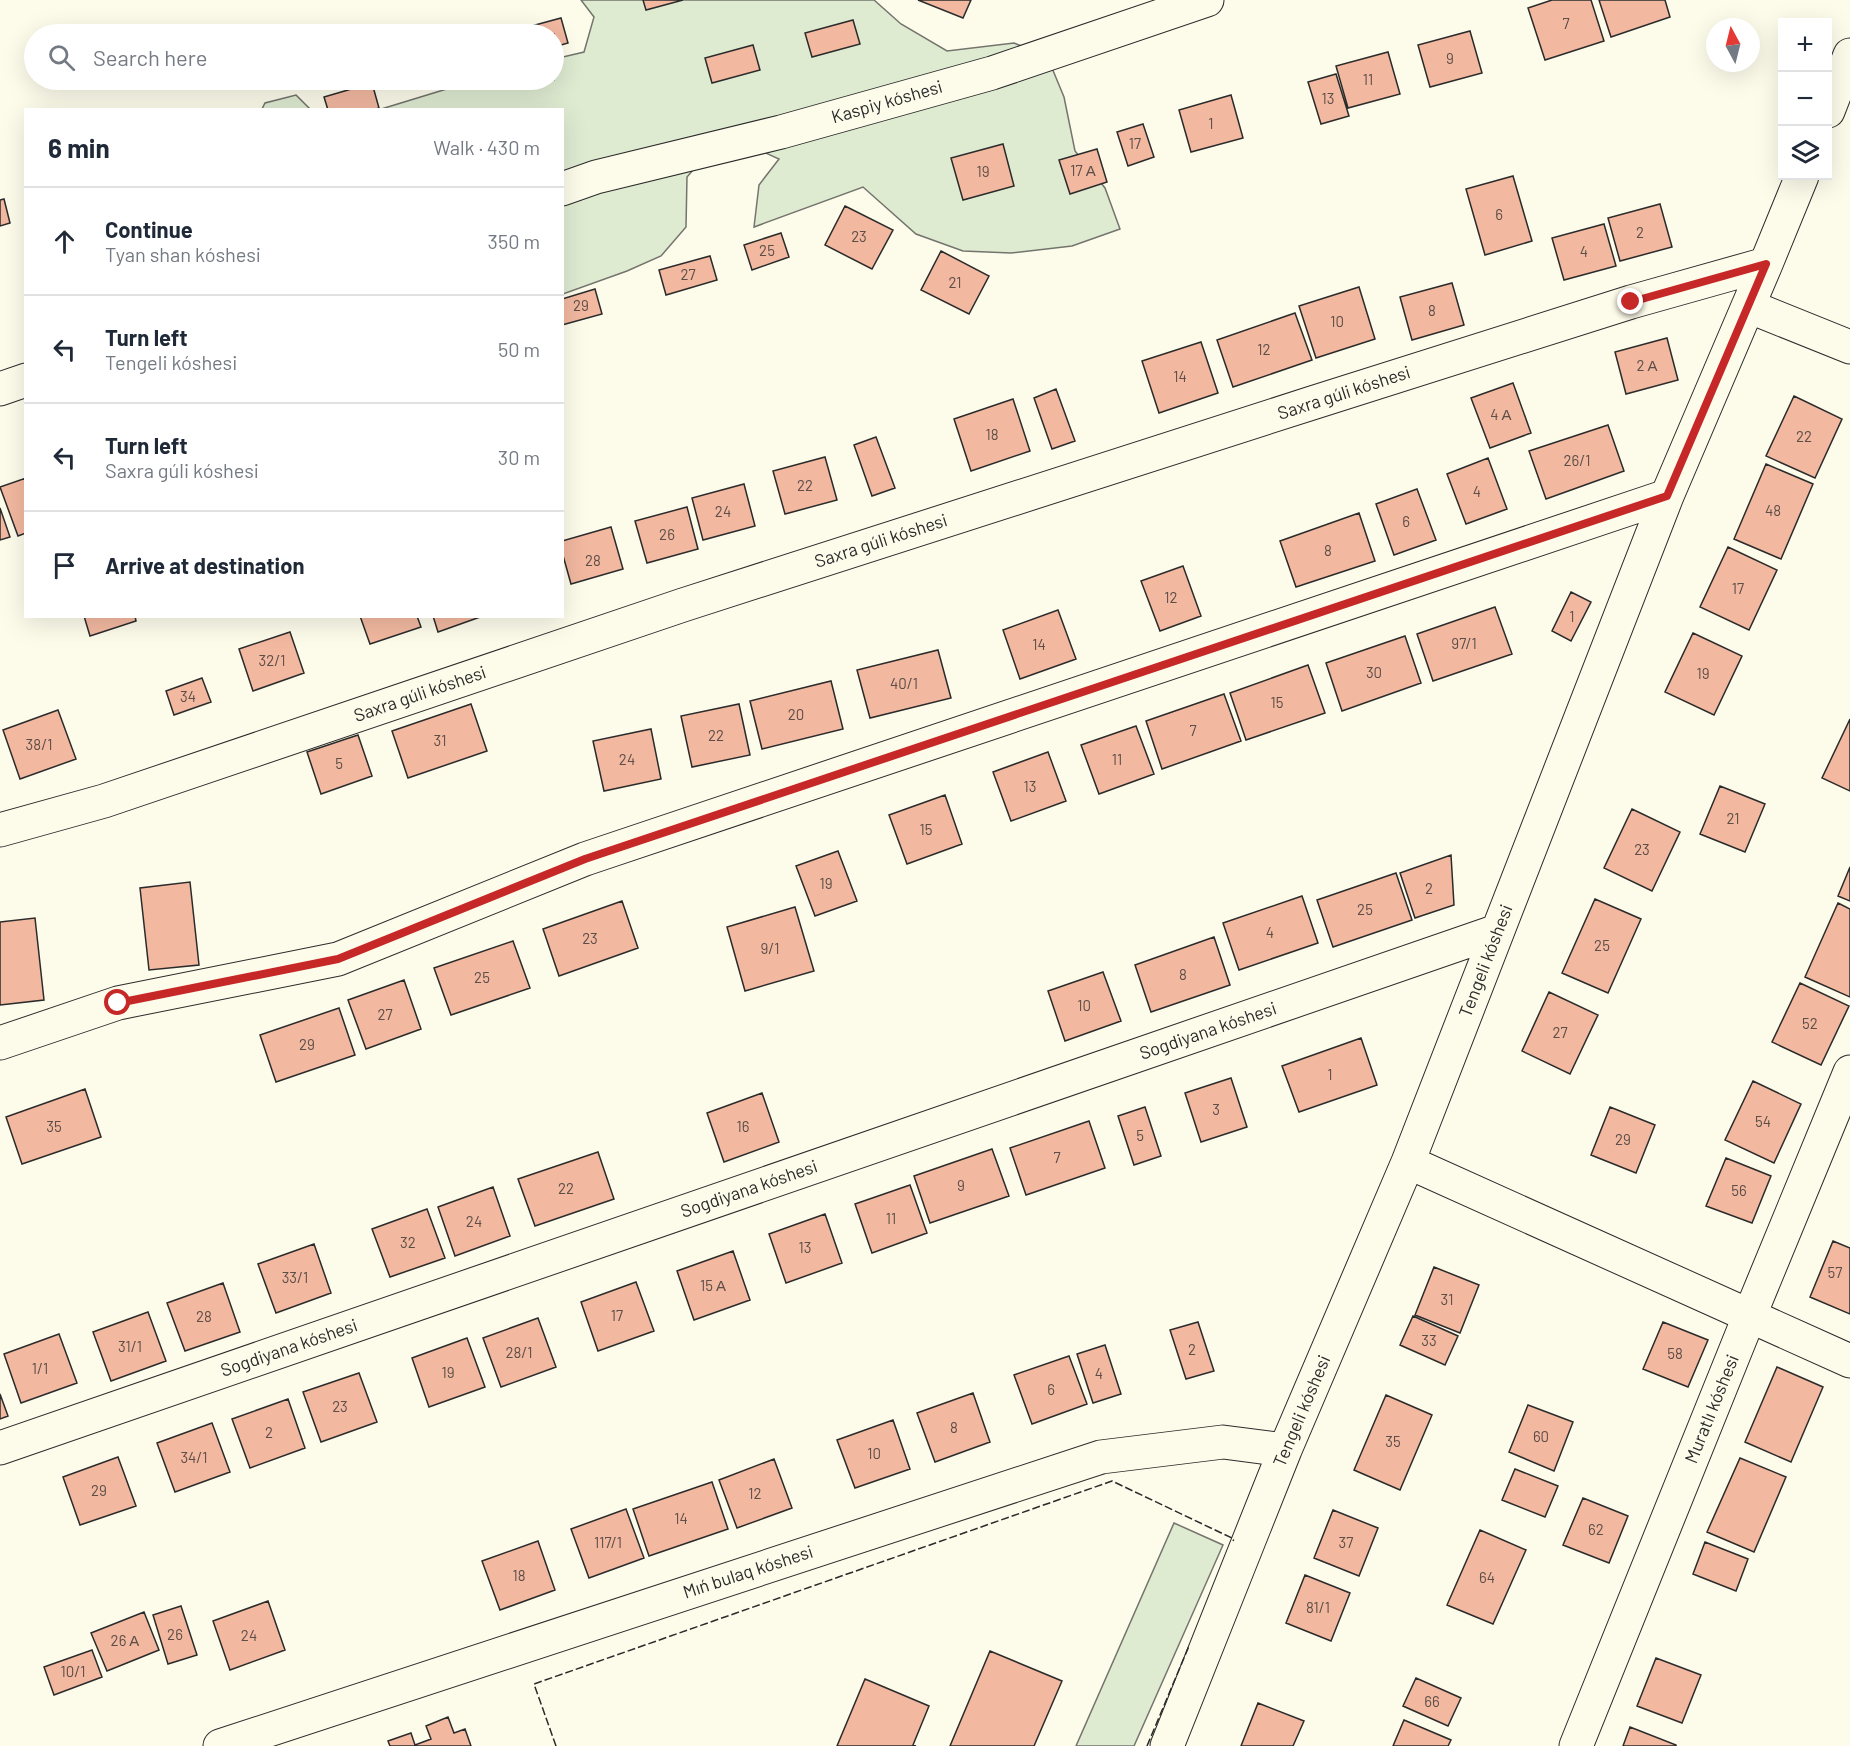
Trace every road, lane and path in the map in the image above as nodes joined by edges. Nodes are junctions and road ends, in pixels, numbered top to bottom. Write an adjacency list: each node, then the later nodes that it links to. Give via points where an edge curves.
1 (1207, 0): 5 (street, Kaspiy kóshesi, via 992,73)
2 (1850, 55): 3 (street)
3 (1832, 99)
4 (1800, 180): 6 (street, Tengeli kóshesi)
5 (564, 188)
6 (1766, 264): 7 (street, Tengeli kóshesi); 12 (street, Saxra gúli kóshesi, via 1335,395 683,605 104,801)
7 (1748, 306): 8 (street); 11 (street, Tengeli kóshesi)
8 (1850, 348)
9 (24, 381): 10 (street)
10 (0, 389)
11 (1667, 496): 13 (street, Tengeli kóshesi); 14 (street, via 585,859 338,959 118,1003)
12 (0, 830)
13 (1497, 931): 16 (street, Tengeli kóshesi); 19 (street, Sogdiyana kóshesi)
14 (0, 1043)
15 (1850, 1072): 17 (street, Muratlı kóshesi)
16 (1408, 1162): 17 (street); 20 (street, Tengeli kóshesi)
17 (1749, 1317): 18 (street); 23 (street, Muratlı kóshesi)
18 (1850, 1361)
19 (0, 1448)
20 (1285, 1450): 21 (street, Mıń bulaq kóshesi, via 1223,1442 1101,1457); 22 (street, Tengeli kóshesi)
21 (220, 1746)
22 (1167, 1746)
23 (1576, 1746)

